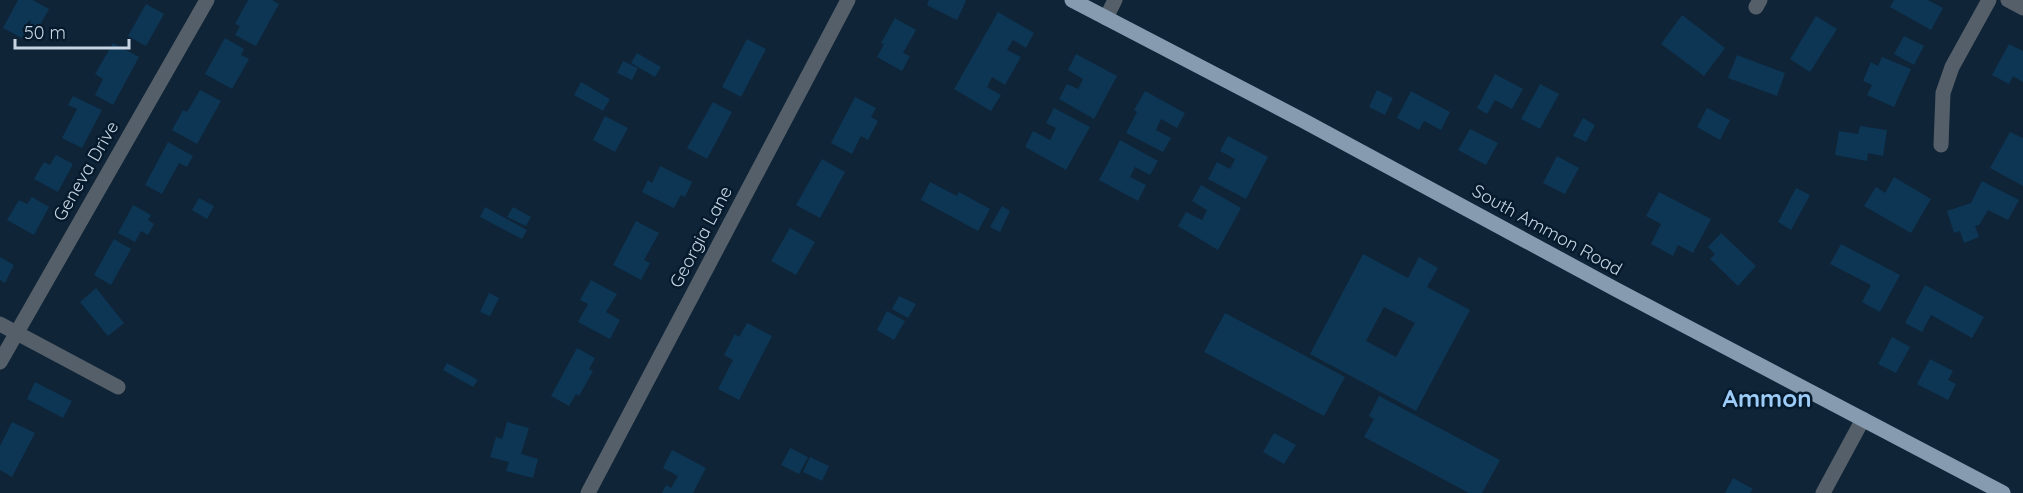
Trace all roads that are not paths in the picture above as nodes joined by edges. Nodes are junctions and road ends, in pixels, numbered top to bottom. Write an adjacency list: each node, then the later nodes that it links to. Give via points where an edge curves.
1 (207, 0): 11 (street, Geneva Drive)
2 (848, 0): 15 (street, Georgia Lane)
3 (1072, 0): 8 (main road, South Ammon Road)
4 (1115, 0): 8 (street)
5 (1989, 0): 9 (street, via 1943,93)
6 (2008, 0): 7 (street)
7 (2023, 8)
8 (1106, 18): 14 (main road, South Ammon Road)
9 (1941, 145)
10 (0, 324): 11 (street)
11 (17, 332): 12 (street, Geneva Drive); 13 (street)
12 (0, 362)
13 (118, 387)
14 (1863, 419): 16 (street); 17 (main road, South Ammon Road)
15 (588, 493)
16 (1823, 493)
17 (2003, 493)

